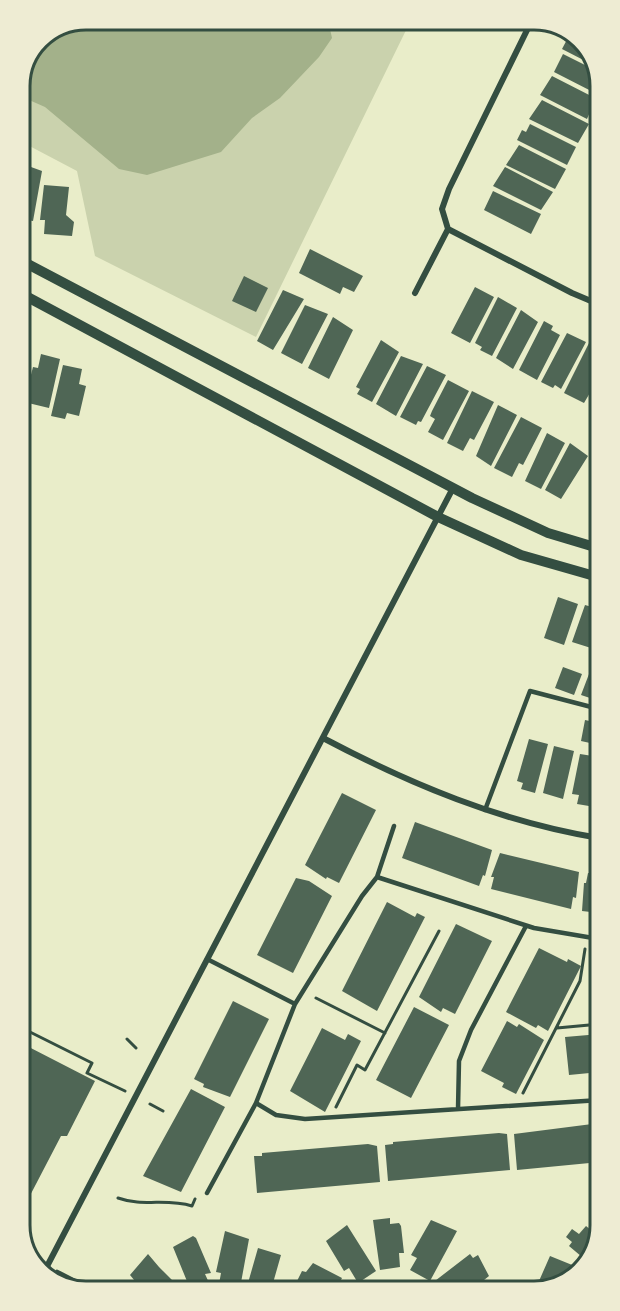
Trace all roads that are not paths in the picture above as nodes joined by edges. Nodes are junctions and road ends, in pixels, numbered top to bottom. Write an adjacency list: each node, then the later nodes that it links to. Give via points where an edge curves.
1 (527, 30): 2 (street, via 449,189 442,209)
2 (448, 229): 4 (street); 6 (street)
3 (30, 265): 7 (street)
4 (415, 293)
5 (30, 298): 8 (street)
6 (590, 301)
7 (453, 488): 8 (street); 9 (street, via 548,533)
8 (438, 516): 10 (street, via 521,555); 12 (street)
9 (590, 546)
10 (590, 575)
11 (590, 707): 13 (lane, via 530,691)
12 (323, 738): 13 (street, via 409,781); 19 (street)
13 (485, 810): 15 (street)
14 (394, 826): 16 (lane)
15 (590, 836)
16 (377, 877): 17 (lane); 20 (lane)
17 (526, 926): 18 (lane); 23 (lane, via 471,1030 459,1061)
18 (590, 937)
19 (207, 959): 20 (lane); 25 (street)
20 (296, 1004): 22 (lane)
21 (590, 1101): 23 (lane)
22 (256, 1103): 23 (lane, via 276,1115 305,1119); 24 (lane)
23 (458, 1109)
24 (207, 1193)
25 (47, 1266)

